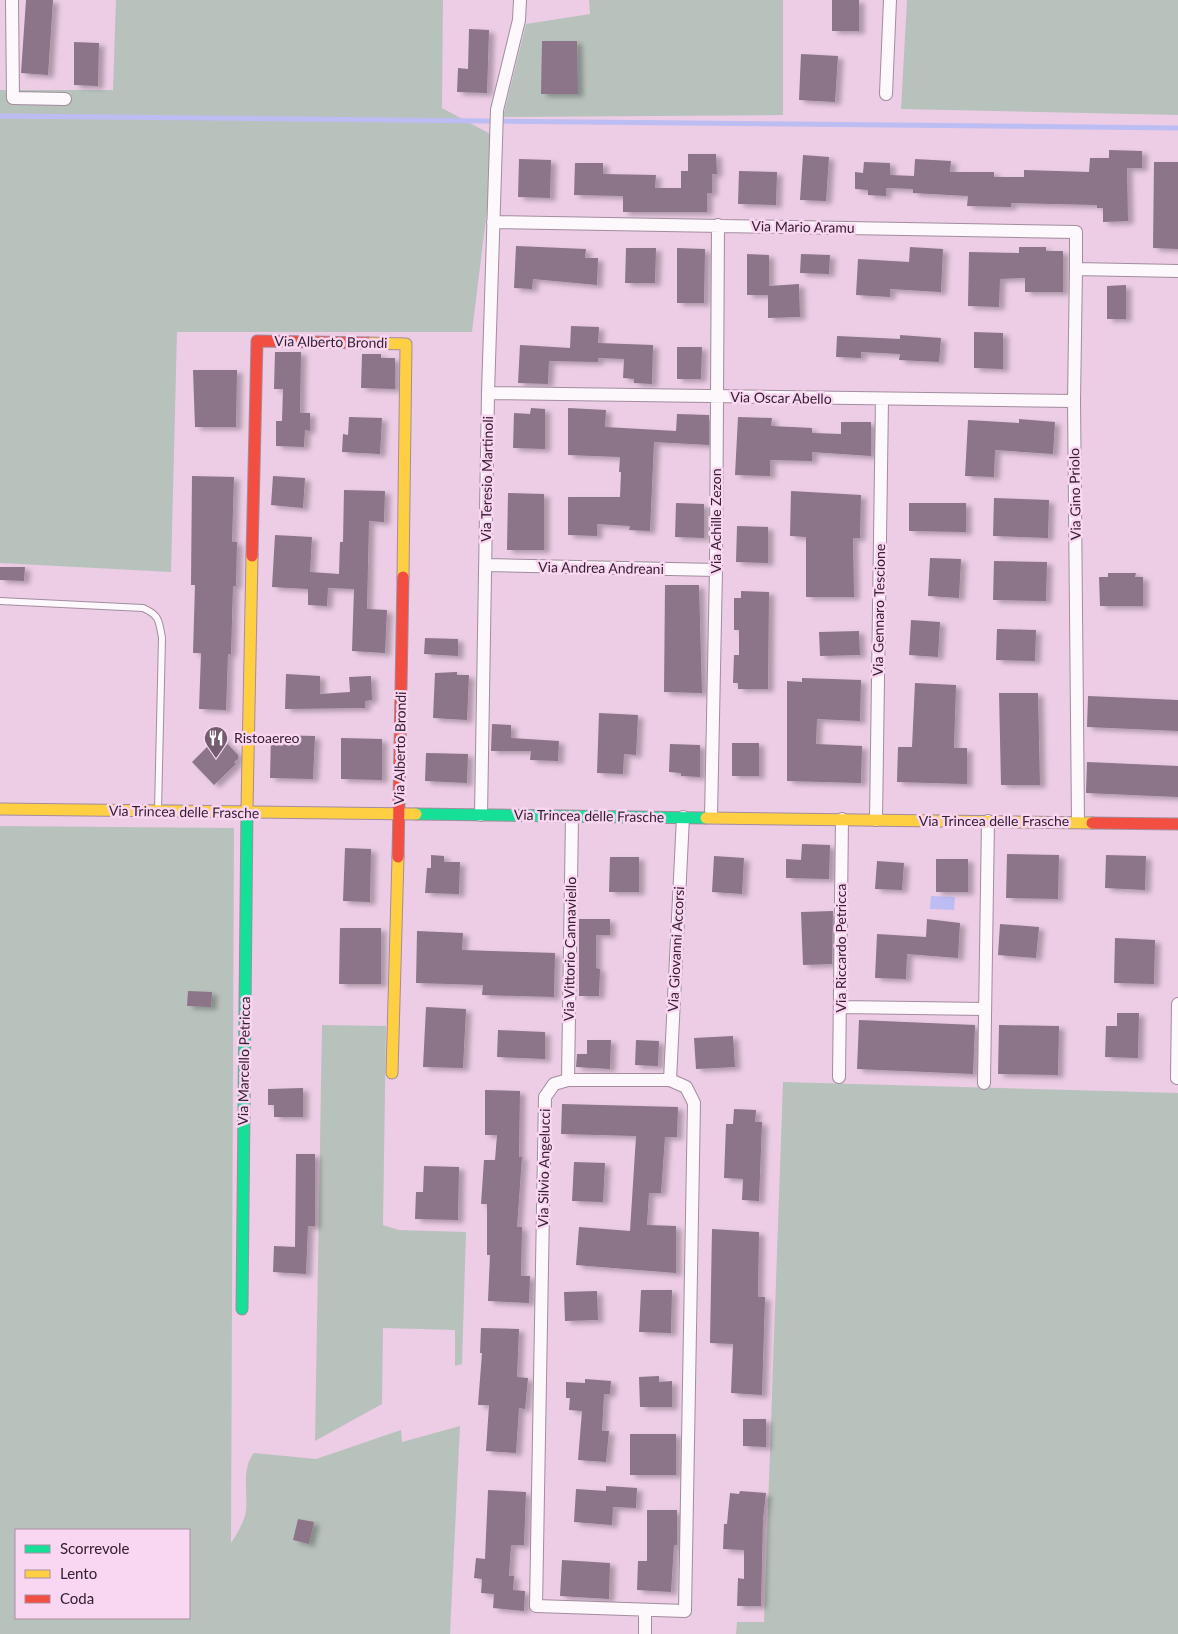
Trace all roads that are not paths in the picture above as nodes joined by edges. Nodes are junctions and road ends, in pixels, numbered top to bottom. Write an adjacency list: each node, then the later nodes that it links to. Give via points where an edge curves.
1 (12, 0): 5 (street, via 13,98)
2 (520, 0): 6 (street, Via Teresio Martinoli, via 519,20 497,110)
3 (890, 0): 4 (street)
4 (886, 94)
5 (65, 99)
6 (494, 222): 7 (street, Via Mario Aramu); 10 (street, Via Teresio Martinoli)
7 (718, 225): 8 (street, Via Mario Aramu, via 1076,232); 11 (street, Via Achille Zezon)
8 (1076, 269): 9 (street); 13 (street, Via Gino Priolo)
9 (1178, 271)
10 (488, 393): 11 (street, Via Oscar Abello); 14 (street, Via Teresio Martinoli)
11 (717, 397): 12 (street, Via Oscar Abello); 15 (street, Via Achille Zezon)
12 (882, 399): 13 (street, Via Oscar Abello); 26 (street, Via Gennaro Tescione)
13 (1074, 401): 28 (street, Via Gino Priolo)
14 (486, 565): 15 (street, Via Andrea Andreani); 21 (street, Via Teresio Martinoli)
15 (716, 570): 24 (street, Via Achille Zezon)
16 (0, 601): 18 (lane, via 142,608 155,614 162,638)
17 (0, 809): 18 (street, Via Trincea delle Frasche)
18 (158, 811): 19 (street, Via Trincea delle Frasche)
19 (246, 813): 20 (street, Via Trincea delle Frasche); 20 (street, Via Alberto Brondi, via 257,341 406,344); 39 (street, Via Marcello Petricca)
20 (400, 814): 21 (street, Via Trincea delle Frasche); 33 (street)
21 (481, 815): 22 (street, Via Trincea delle Frasche)
22 (572, 817): 23 (street, Via Trincea delle Frasche); 36 (street, Via Vittorio Cannaviello)
23 (682, 817): 24 (street, Via Trincea delle Frasche); 37 (street, Via Giovanni Accorsi)
24 (711, 818): 25 (street, Via Trincea delle Frasche)
25 (842, 819): 26 (street, Via Trincea delle Frasche); 31 (street, Via Riccardo Petricca)
26 (876, 820): 27 (street, Via Trincea delle Frasche)
27 (988, 821): 28 (street, Via Trincea delle Frasche); 32 (street)
28 (1078, 822): 29 (street, Via Trincea delle Frasche)
29 (1178, 824)
30 (1178, 1004): 35 (street)
31 (841, 1008): 32 (street); 34 (street, Via Riccardo Petricca)
32 (985, 1008): 38 (street)
33 (392, 1073)
34 (839, 1077)
35 (1177, 1078)
36 (568, 1080): 37 (street); 40 (street, Via Silvio Angelucci, via 554,1084 545,1097 536,1606)
37 (670, 1080): 40 (street, Via Silvio Angelucci, via 686,1087 694,1103 685,1611)
38 (984, 1083)
39 (242, 1309)
40 (645, 1611): 41 (street)
41 (645, 1634)

